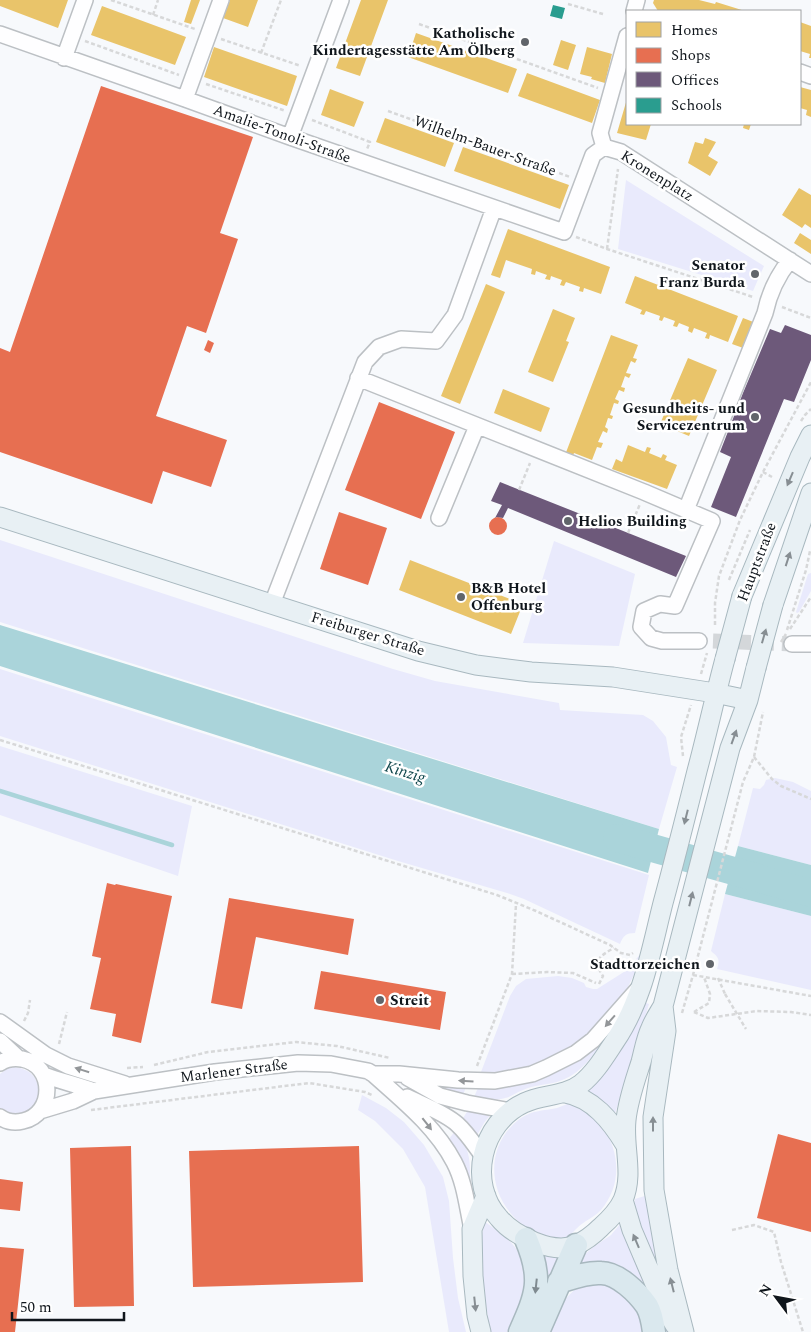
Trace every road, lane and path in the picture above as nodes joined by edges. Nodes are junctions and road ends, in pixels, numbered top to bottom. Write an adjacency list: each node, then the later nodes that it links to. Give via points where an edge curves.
1 (86, 0): 11 (street)
2 (158, 0): 8 (path)
3 (221, 0): 15 (street)
4 (280, 0): 13 (path)
5 (341, 0): 19 (street)
6 (568, 4): 7 (path)
7 (603, 14)
8 (153, 15)
9 (418, 24): 16 (path)
10 (0, 34): 14 (street, Amalie-Tonoli-Straße)
11 (73, 37): 14 (street); 15 (path)
12 (626, 40): 16 (street)
13 (261, 53)
14 (64, 58): 17 (street, Amalie-Tonoli-Straße)
15 (192, 79): 17 (street); 19 (path)
16 (611, 92): 21 (street, via 600,133)
17 (185, 99): 20 (street, Amalie-Tonoli-Straße)
18 (388, 111): 24 (path, Wilhelm-Bauer-Straße)
19 (298, 115): 20 (street); 23 (path, via 370,142)
20 (290, 137): 23 (street, Amalie-Tonoli-Straße)
21 (604, 147): 22 (street, Kronenplatz); 24 (street, Kronenplatz, via 593,155)
22 (620, 152): 27 (path); 28 (street, Kronenplatz)
23 (362, 162): 25 (street, Amalie-Tonoli-Straße)
24 (583, 182): 26 (street, Kronenplatz)
25 (494, 208): 26 (street, Amalie-Tonoli-Straße); 32 (street, via 455,314 436,341 401,339 378,348 365,362)
26 (564, 232): 27 (path)
27 (607, 249): 30 (path)
28 (790, 260): 29 (street, Kronenplatz); 30 (street, via 781,271)
29 (811, 274)
30 (768, 302): 31 (path); 42 (street)
31 (811, 318)
32 (358, 378): 34 (street); 50 (street)
33 (811, 382): 37 (path)
34 (478, 426): 36 (street); 44 (street)
35 (811, 435): 56 (main road, Hauptstraße, one-way to 56, bridge, via 742,596)
36 (536, 449): 39 (path); 40 (street)
37 (763, 472): 38 (path); 51 (path, via 719,576)
38 (772, 476)
39 (519, 490)
40 (644, 492): 42 (street); 45 (path)
41 (811, 493): 57 (main road, Hauptstraße, one-way to 41, bridge, via 756,668 773,605)
42 (686, 510): 54 (street, via 712,521 675,606 660,604 644,611 641,627 651,638)
43 (0, 518): 50 (main road, Freiburger Straße)
44 (439, 518)
45 (628, 533)
46 (811, 549): 48 (path)
47 (811, 568): 48 (path)
48 (806, 570): 52 (path)
49 (811, 597): 52 (path)
50 (272, 604): 55 (main road, Freiburger Straße, via 418,651 476,665 531,672 613,676)
51 (715, 625)
52 (789, 639): 53 (street)
53 (811, 644)
54 (703, 647): 55 (path)
55 (696, 690): 56 (main road, Freiburger Straße); 59 (path, via 682,737)
56 (715, 693): 57 (main road, Freiburger Straße); 61 (main road, Hauptstraße)
57 (755, 705): 60 (path); 73 (main road, Hauptstraße, one-way to 57, via 730,748)
58 (0, 740): 63 (path, via 497,895)
59 (683, 756)
60 (754, 757): 62 (path, via 781,786); 67 (path, via 743,782)
61 (698, 769): 70 (main road, Marlener Straße, one-way to 70)
62 (811, 799)
63 (516, 904): 64 (path); 66 (path)
64 (614, 948): 65 (path, via 630,955); 66 (path, via 602,955 597,963 603,976 598,983 573,974)
65 (637, 950)
66 (512, 974): 84 (path)
67 (693, 975): 68 (path); 76 (path)
68 (704, 977): 69 (path); 75 (path, via 710,994 708,1003 694,1012 708,1018 757,1011)
69 (718, 978): 71 (path); 79 (path, bridge)
70 (642, 984): 86 (street, Marlener Straße, one-way to 86, via 594,1040 576,1053 532,1074 495,1081); 91 (main road, via 630,1016 603,1060 581,1084)
71 (811, 996)
72 (30, 1000): 78 (path)
73 (663, 1006): 97 (main road, via 651,1028 629,1102); 111 (main road, one-way to 73, via 668,1270 654,1190 653,1117 666,1031)
74 (67, 1012): 81 (path)
75 (811, 1015)
76 (681, 1018)
77 (0, 1022): 88 (street, one-way to 77, via 68,1066 46,1055)
78 (21, 1027)
79 (746, 1029)
80 (0, 1041): 82 (street)
81 (57, 1051)
82 (18, 1058): 83 (street); 87 (street, via 33,1063)
83 (0, 1063)
84 (475, 1070)
85 (373, 1074): 86 (street, Marlener Straße); 88 (street, Marlener Straße, via 331,1064 298,1063); 89 (street, Marlener Straße)
86 (399, 1074): 95 (street, Marlener Straße, via 440,1096)
87 (44, 1075): 90 (street, Marlener Straße); 93 (street, via 47,1093)
88 (129, 1085): 90 (street, Marlener Straße)
89 (392, 1090): 98 (street, Marlener Straße, via 455,1122); 101 (street, Marlener Straße, one-way to 101, via 420,1115 454,1162 464,1189)
90 (94, 1091): 93 (street, Marlener Straße)
91 (565, 1093): 95 (main road, via 524,1102); 97 (main road, via 582,1098 596,1108)
92 (374, 1096): 94 (path, via 309,1083)
93 (40, 1110): 96 (street, Marlener Straße, via 18,1122)
94 (83, 1111)
95 (510, 1111): 98 (main road, via 488,1138)
96 (0, 1118)
97 (625, 1144): 100 (main road, via 628,1180)
98 (482, 1155): 99 (main road, via 481,1176)
99 (486, 1196): 101 (main road); 103 (main road, via 502,1222)
100 (623, 1200): 104 (main road, via 612,1218); 110 (main road, one-way to 100, via 643,1257)
101 (472, 1230): 106 (main road, one-way to 106, via 473,1276)
102 (732, 1230): 112 (path, via 754,1225 774,1232)
103 (526, 1239): 104 (main road, via 562,1247); 107 (highway, one-way to 107, via 534,1258 537,1282)
104 (576, 1245): 105 (highway)
105 (559, 1282): 108 (highway); 109 (highway, via 602,1272 618,1278 648,1307)
106 (481, 1332)
107 (520, 1332)
108 (538, 1332)
109 (654, 1332)
110 (679, 1332)
111 (684, 1332)
112 (803, 1332)

